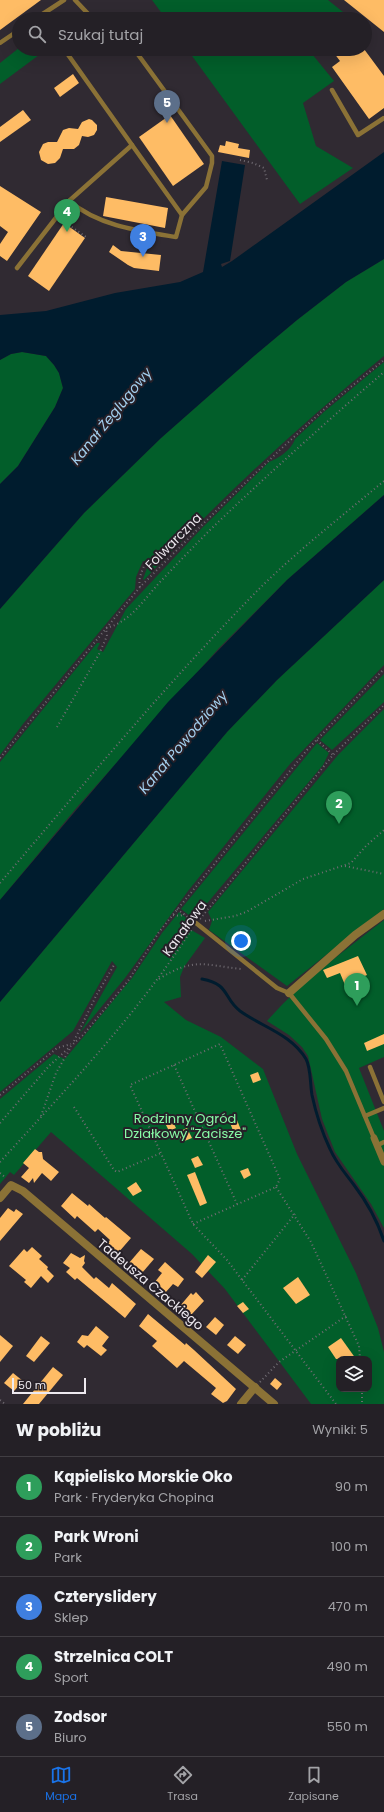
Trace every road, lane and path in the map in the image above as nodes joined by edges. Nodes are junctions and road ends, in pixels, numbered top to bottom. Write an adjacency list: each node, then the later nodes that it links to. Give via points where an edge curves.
1 (64, 0): 3 (lane)
2 (75, 0): 4 (lane)
3 (48, 12)
4 (86, 12)
5 (12, 35): 6 (lane)
6 (0, 43)
7 (69, 56): 11 (lane)
8 (139, 56): 15 (lane, via 212,156 206,187)
9 (332, 90): 10 (lane, via 358,135)
10 (384, 118)
11 (132, 145): 14 (lane); 15 (lane)
12 (240, 160): 13 (path, via 264,168)
13 (267, 180)
14 (69, 201): 15 (lane, via 80,210 109,223 176,237); 18 (lane)
15 (182, 215)
16 (63, 221): 17 (path)
17 (86, 237)
18 (17, 268)
19 (384, 360): 23 (path, Folwarczna, via 331,403 282,448)
20 (384, 372): 24 (path, via 245,497 137,609 122,622)
21 (384, 481): 34 (path, via 254,595 185,668)
22 (146, 562): 23 (path, via 139,582)
23 (140, 587): 24 (path, Folwarczna)
24 (106, 628): 27 (path, via 107,636 99,654); 30 (path, Folwarczna)
25 (384, 669): 28 (path)
26 (384, 705): 29 (path, Kanałowa)
27 (57, 727)
28 (317, 740): 29 (path); 35 (path)
29 (334, 754): 38 (path, Kanałowa)
30 (0, 758)
31 (384, 830): 32 (path, via 354,861)
32 (344, 866): 33 (path); 38 (path, via 303,879 258,906 235,916)
33 (384, 874)
34 (0, 883)
35 (177, 909): 36 (path); 36 (path, via 185,914)
36 (173, 914): 43 (path, via 128,981 83,1035)
37 (384, 914): 42 (street, via 355,935)
38 (196, 923): 40 (lane); 41 (path, Kanałowa)
39 (114, 965): 43 (path)
40 (254, 970): 41 (path, via 202,963 179,969); 42 (lane, via 277,988)
41 (158, 980): 51 (path, Kanałowa, via 106,1045)
42 (289, 993): 50 (lane, via 326,1039 346,1071)
43 (72, 1044): 46 (path, via 57,1048); 51 (path, via 56,1073); 52 (path, via 49,1066)
44 (174, 1065): 54 (path, via 130,1085); 57 (path, via 220,1044 280,1179); 59 (path)
45 (370, 1067): 47 (lane)
46 (0, 1095)
47 (384, 1102)
48 (74, 1107): 54 (path, via 117,1172)
49 (384, 1108): 50 (lane)
50 (365, 1116): 53 (lane)
51 (41, 1117): 55 (path, Kanałowa)
52 (0, 1123)
53 (379, 1142): 56 (street)
54 (161, 1154): 61 (path)
55 (0, 1162)
56 (384, 1162)
57 (276, 1187): 59 (path); 60 (path)
58 (1, 1196): 66 (street, Tadeusza Czackiego, via 11,1185 19,1188)
59 (237, 1204): 61 (path)
60 (295, 1214): 62 (path); 63 (path)
61 (193, 1224): 62 (path)
62 (242, 1280): 64 (path)
63 (346, 1316): 64 (path); 65 (path, via 359,1346)
64 (296, 1350): 66 (path, via 275,1366); 72 (path)
65 (360, 1356)
66 (255, 1387): 70 (street); 71 (street, Tadeusza Czackiego)
67 (362, 1392): 73 (path)
68 (0, 1400): 69 (path)
69 (5, 1404)
70 (241, 1404)
71 (274, 1404)
72 (336, 1404)
73 (362, 1404)

